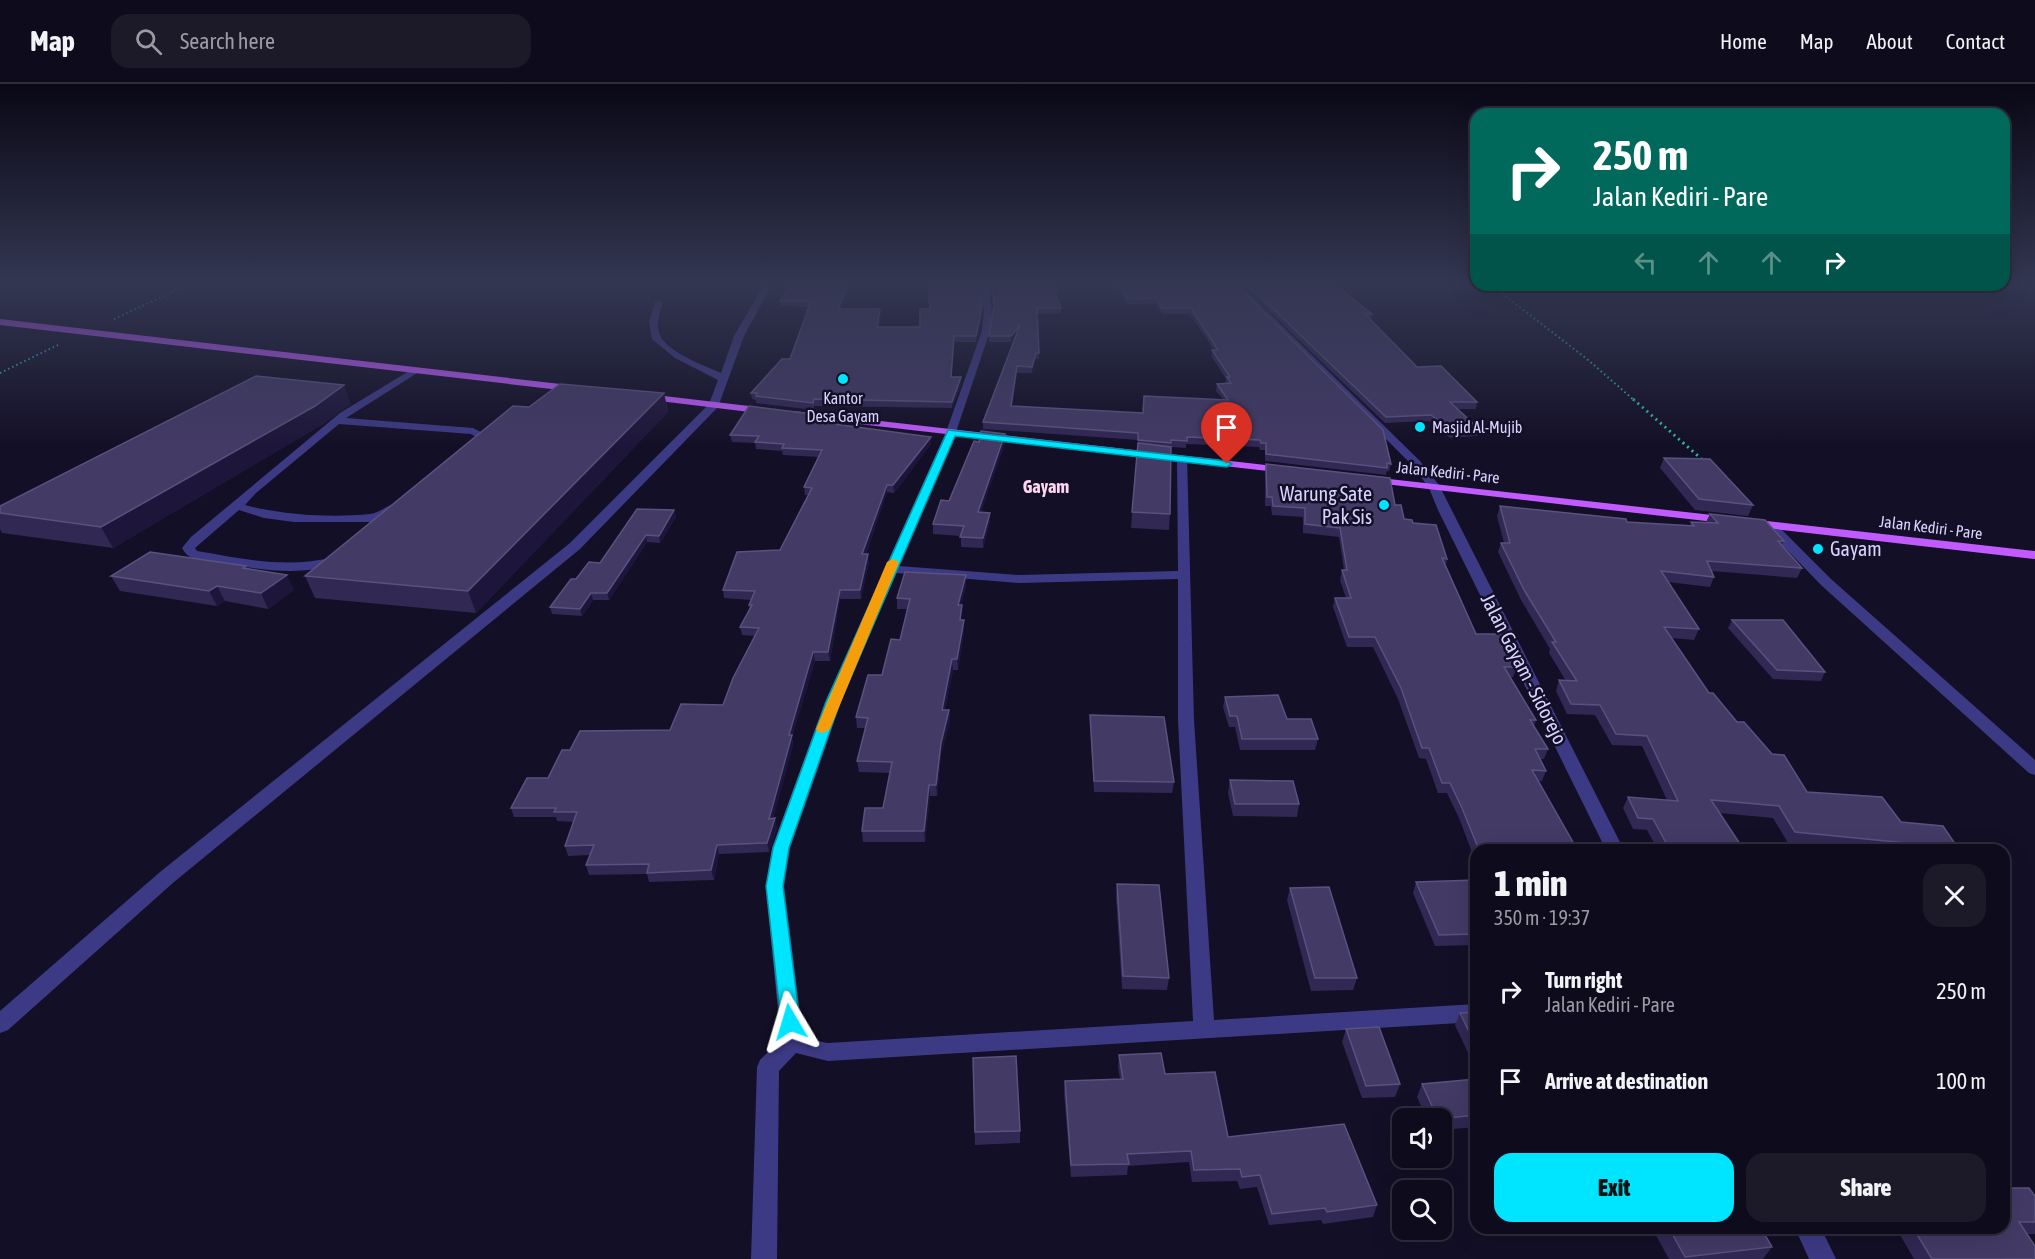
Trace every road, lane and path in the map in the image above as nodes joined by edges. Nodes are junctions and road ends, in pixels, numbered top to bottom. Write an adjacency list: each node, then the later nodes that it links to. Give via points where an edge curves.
1 (138, 338): 7 (main road)
2 (657, 338): 8 (street, via 666,348)
3 (738, 338): 8 (street)
4 (984, 338): 13 (street)
5 (1289, 338): 19 (street, Jalan Gayam - Sidorejo, via 1416,463)
6 (1559, 338): 16 (path)
7 (417, 370): 9 (main road); 12 (street)
8 (724, 379): 11 (street)
9 (595, 391)
10 (631, 395): 11 (main road)
11 (714, 405): 13 (main road); 32 (street, via 575,546 167,877)
12 (337, 421): 14 (street, via 473,431 484,436 480,446); 21 (street)
13 (951, 432): 15 (main road); 27 (street)
14 (464, 457)
15 (1183, 459): 17 (main road); 28 (street)
16 (1706, 463)
17 (1300, 472)
18 (1358, 478): 19 (main road, Jalan Kediri - Pare)
19 (1435, 487): 23 (main road, Jalan Kediri - Pare); 30 (street, Jalan Gayam - Sidorejo)
20 (409, 501): 22 (street)
21 (237, 506): 22 (street, via 294,518); 25 (street, via 195,540 188,548 193,554 303,569 323,566)
22 (375, 518): 24 (street)
23 (1770, 525): 26 (main road, Jalan Kediri - Pare); 29 (street, via 1826,582)
24 (359, 535)
25 (344, 552)
26 (2035, 555)
27 (890, 569): 28 (street, via 1019,579); 34 (street, via 833,702 781,848 775,886)
28 (1185, 575): 33 (street, via 1186,720)
29 (2035, 769)
30 (1612, 844)
31 (1470, 1013): 33 (street)
32 (0, 1024)
33 (1204, 1029): 34 (street, via 828,1052 807,1050)
34 (795, 1039): 36 (street, via 768,1067)
35 (1810, 1234): 37 (street)
36 (764, 1259)
37 (1823, 1259)

